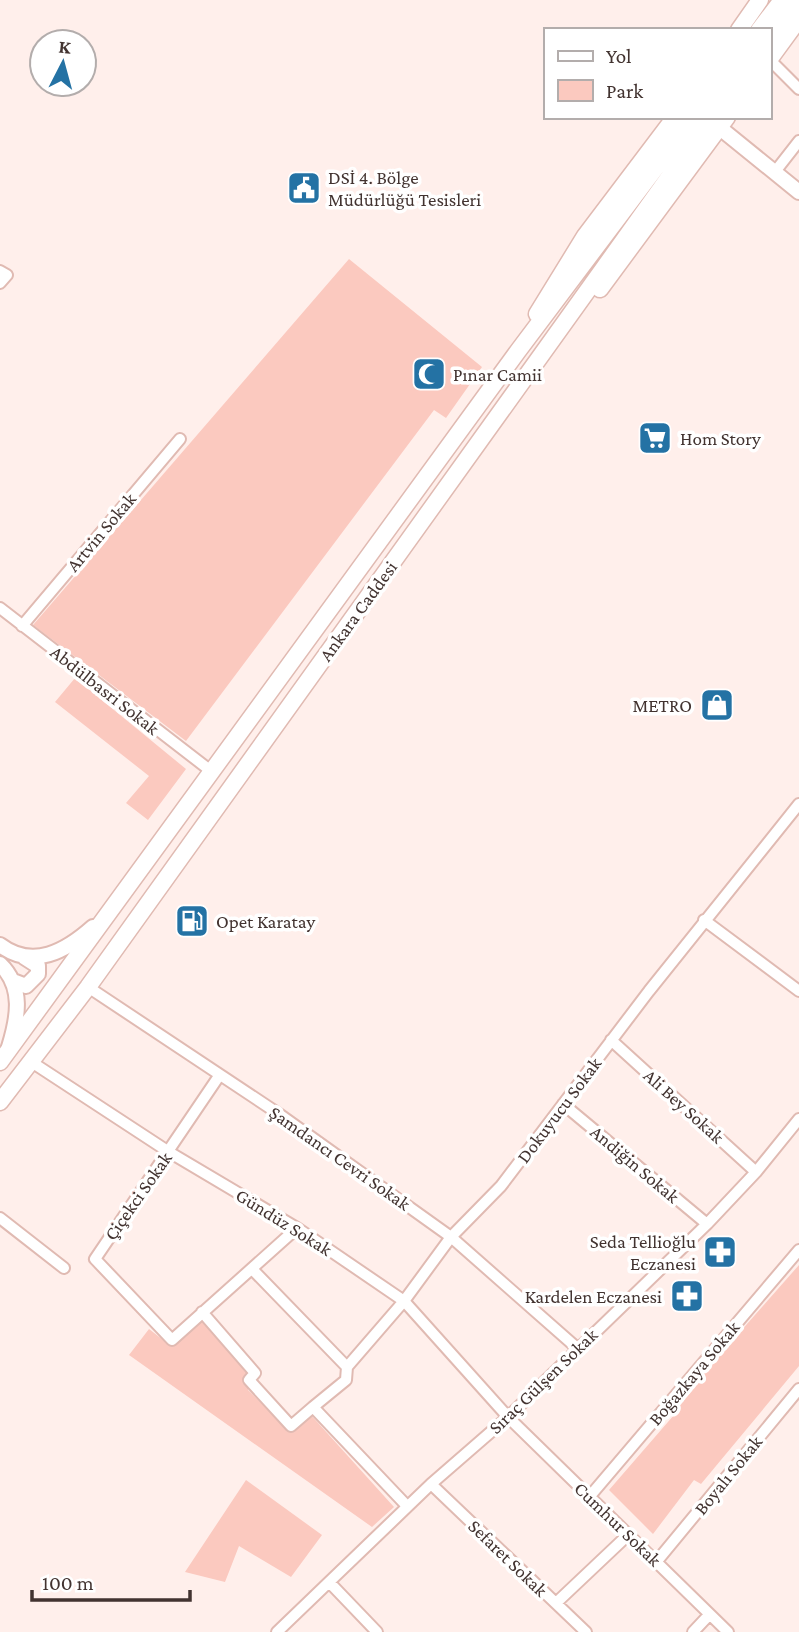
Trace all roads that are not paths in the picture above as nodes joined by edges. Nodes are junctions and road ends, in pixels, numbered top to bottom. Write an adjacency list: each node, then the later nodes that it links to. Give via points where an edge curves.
1 (760, 0): 5 (main road)
2 (782, 0): 6 (main road)
3 (798, 0): 7 (main road)
4 (799, 19): 8 (main road)
5 (739, 28)
6 (761, 28)
7 (771, 35)
8 (771, 57)
9 (771, 62): 10 (street)
10 (799, 89)
11 (674, 119): 19 (main road, via 556,279)
12 (692, 119): 19 (main road, Ankara Caddesi)
13 (720, 121): 15 (street); 31 (main road, Ankara Caddesi, via 627,257 550,347)
14 (799, 141): 15 (street)
15 (774, 173): 16 (street)
16 (799, 192)
17 (0, 271): 18 (street, via 7,275)
18 (0, 283)
19 (518, 351): 23 (main road, Ankara Caddesi)
20 (180, 439): 22 (street, Artvin Sokak)
21 (0, 608): 22 (street, Abdülbasri Sokak)
22 (22, 626): 23 (street, Abdülbasri Sokak)
23 (211, 771): 25 (main road, Ankara Caddesi)
24 (799, 804): 26 (street, Dokuyucu Sokak)
25 (102, 920): 28 (street, via 60,952); 34 (main road, Ankara Caddesi)
26 (704, 920): 32 (street); 33 (street, Dokuyucu Sokak)
27 (0, 944): 28 (street)
28 (24, 957): 30 (street, via 38,966 38,974 26,986)
29 (0, 964): 30 (street)
30 (13, 981): 34 (street, via 17,1013)
31 (88, 987): 35 (main road, Ankara Caddesi); 36 (street, Şamdancı Cevri Sokak)
32 (799, 992)
33 (611, 1040): 38 (street, Dokuyucu Sokak); 41 (street, Ali Bey Sokak)
34 (4, 1056)
35 (30, 1061): 37 (main road, Ankara Caddesi); 40 (street, Gündüz Sokak)
36 (219, 1076): 40 (street, Çiçekci Sokak); 45 (street, Şamdancı Cevri Sokak)
37 (0, 1102)
38 (563, 1104): 43 (street, Andiğin Sokak); 45 (street, Dokuyucu Sokak, via 501,1186)
39 (799, 1119): 41 (street, Sıraç Gülşen Sokak)
40 (169, 1152): 44 (street, Gündüz Sokak); 50 (street, Çiçekci Sokak, via 95,1259 172,1340)
41 (756, 1172): 43 (street, Sıraç Gülşen Sokak)
42 (0, 1218): 47 (street)
43 (707, 1224): 51 (street, Sıraç Gülşen Sokak)
44 (297, 1227): 48 (street, Çiçekci Sokak); 49 (street, Gündüz Sokak)
45 (451, 1237): 49 (street, Dokuyucu Sokak); 51 (street, Şamdancı Cevri Sokak)
46 (799, 1250): 57 (street, Boğazkaya Sokak)
47 (64, 1268)
48 (252, 1269): 50 (street, Çiçekci Sokak); 52 (street)
49 (404, 1301): 52 (street, Dokuyucu Sokak); 55 (street, Gündüz Sokak)
50 (202, 1312): 54 (street, Dokuyucu Sokak, via 255,1373 249,1380 291,1426)
51 (577, 1348): 55 (street, Sıraç Gülşen Sokak)
52 (347, 1367): 54 (street, Dokuyucu Sokak, via 345,1380)
53 (799, 1389): 60 (street, Boyalı Sokak)
54 (313, 1407): 58 (street)
55 (508, 1417): 56 (street, Sıraç Gülşen Sokak); 57 (street, Cumhur Sokak)
56 (431, 1483): 58 (street, Sıraç Gülşen Sokak); 62 (street, Sefaret Sokak)
57 (590, 1496): 59 (street, Cumhur Sokak)
58 (407, 1506): 61 (street, Sıraç Gülşen Sokak)
59 (629, 1534): 60 (street, Cumhur Sokak); 62 (street)
60 (657, 1561): 63 (street, Cumhur Sokak)
61 (330, 1583): 64 (street, Sıraç Gülşen Sokak); 65 (street)
62 (556, 1603): 66 (street, Sefaret Sokak)
63 (709, 1615): 67 (street); 68 (street, Cumhur Sokak)
64 (277, 1632)
65 (377, 1632)
66 (586, 1632)
67 (693, 1632)
68 (728, 1632)

